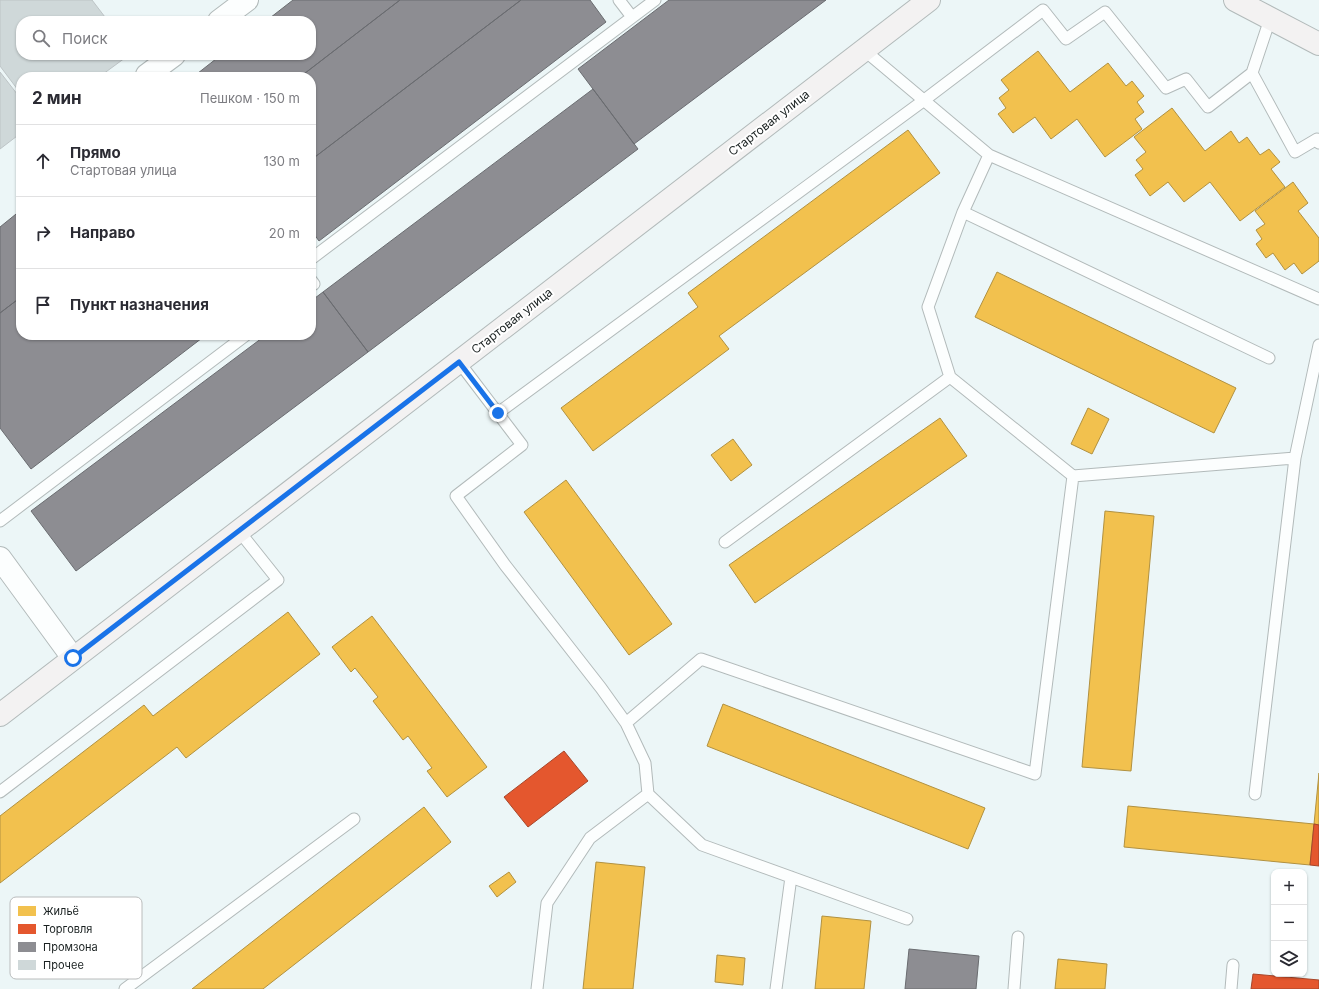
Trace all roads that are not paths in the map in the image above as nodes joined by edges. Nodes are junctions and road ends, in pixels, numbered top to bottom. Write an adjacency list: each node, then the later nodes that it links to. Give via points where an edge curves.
1 (247, 0): 6 (street)
2 (619, 0): 7 (lane)
3 (655, 0): 7 (lane)
4 (929, 0): 10 (street, Стартовая улица)
5 (1235, 0): 8 (street)
6 (226, 16)
7 (632, 17): 18 (lane)
8 (1270, 19): 9 (street); 13 (lane)
9 (1319, 44)
10 (864, 50): 14 (lane); 23 (street, Стартовая улица)
11 (167, 60): 12 (street)
12 (151, 72)
13 (1252, 73): 14 (lane, via 1208,107 1186,79 1166,88 1105,12 1066,39 1043,10); 15 (lane, via 1295,152 1317,139)
14 (923, 101): 16 (lane); 25 (lane)
15 (1319, 143)
16 (989, 155): 17 (lane); 19 (lane)
17 (963, 212): 22 (lane); 24 (lane, via 928,307)
18 (316, 255)
19 (1319, 299)
20 (239, 340): 28 (lane)
21 (1319, 345): 26 (lane)
22 (1269, 358)
23 (459, 362): 25 (lane); 29 (street, Стартовая улица)
24 (950, 377): 27 (lane); 30 (lane)
25 (498, 413): 34 (lane, via 522,445 456,496 505,565)
26 (1295, 458): 27 (lane); 37 (lane)
27 (1073, 476): 34 (lane, via 1035,774 701,659)
28 (0, 521)
29 (239, 531): 32 (street, Стартовая улица); 35 (lane, via 278,580)
30 (725, 542)
31 (0, 558): 32 (street)
32 (73, 658): 33 (street, Стартовая улица)
33 (0, 715)
34 (626, 723): 36 (lane, via 645,763)
35 (0, 792)
36 (648, 794): 39 (lane, via 702,845); 46 (lane, via 590,838 546,903)
37 (1255, 794)
38 (354, 819): 43 (lane)
39 (792, 877): 40 (lane); 47 (lane)
40 (907, 919)
41 (1018, 937): 48 (lane)
42 (1233, 965): 49 (lane)
43 (142, 977)
44 (139, 979): 45 (lane)
45 (126, 989)
46 (537, 989)
47 (776, 989)
48 (1014, 989)
49 (1232, 989)

